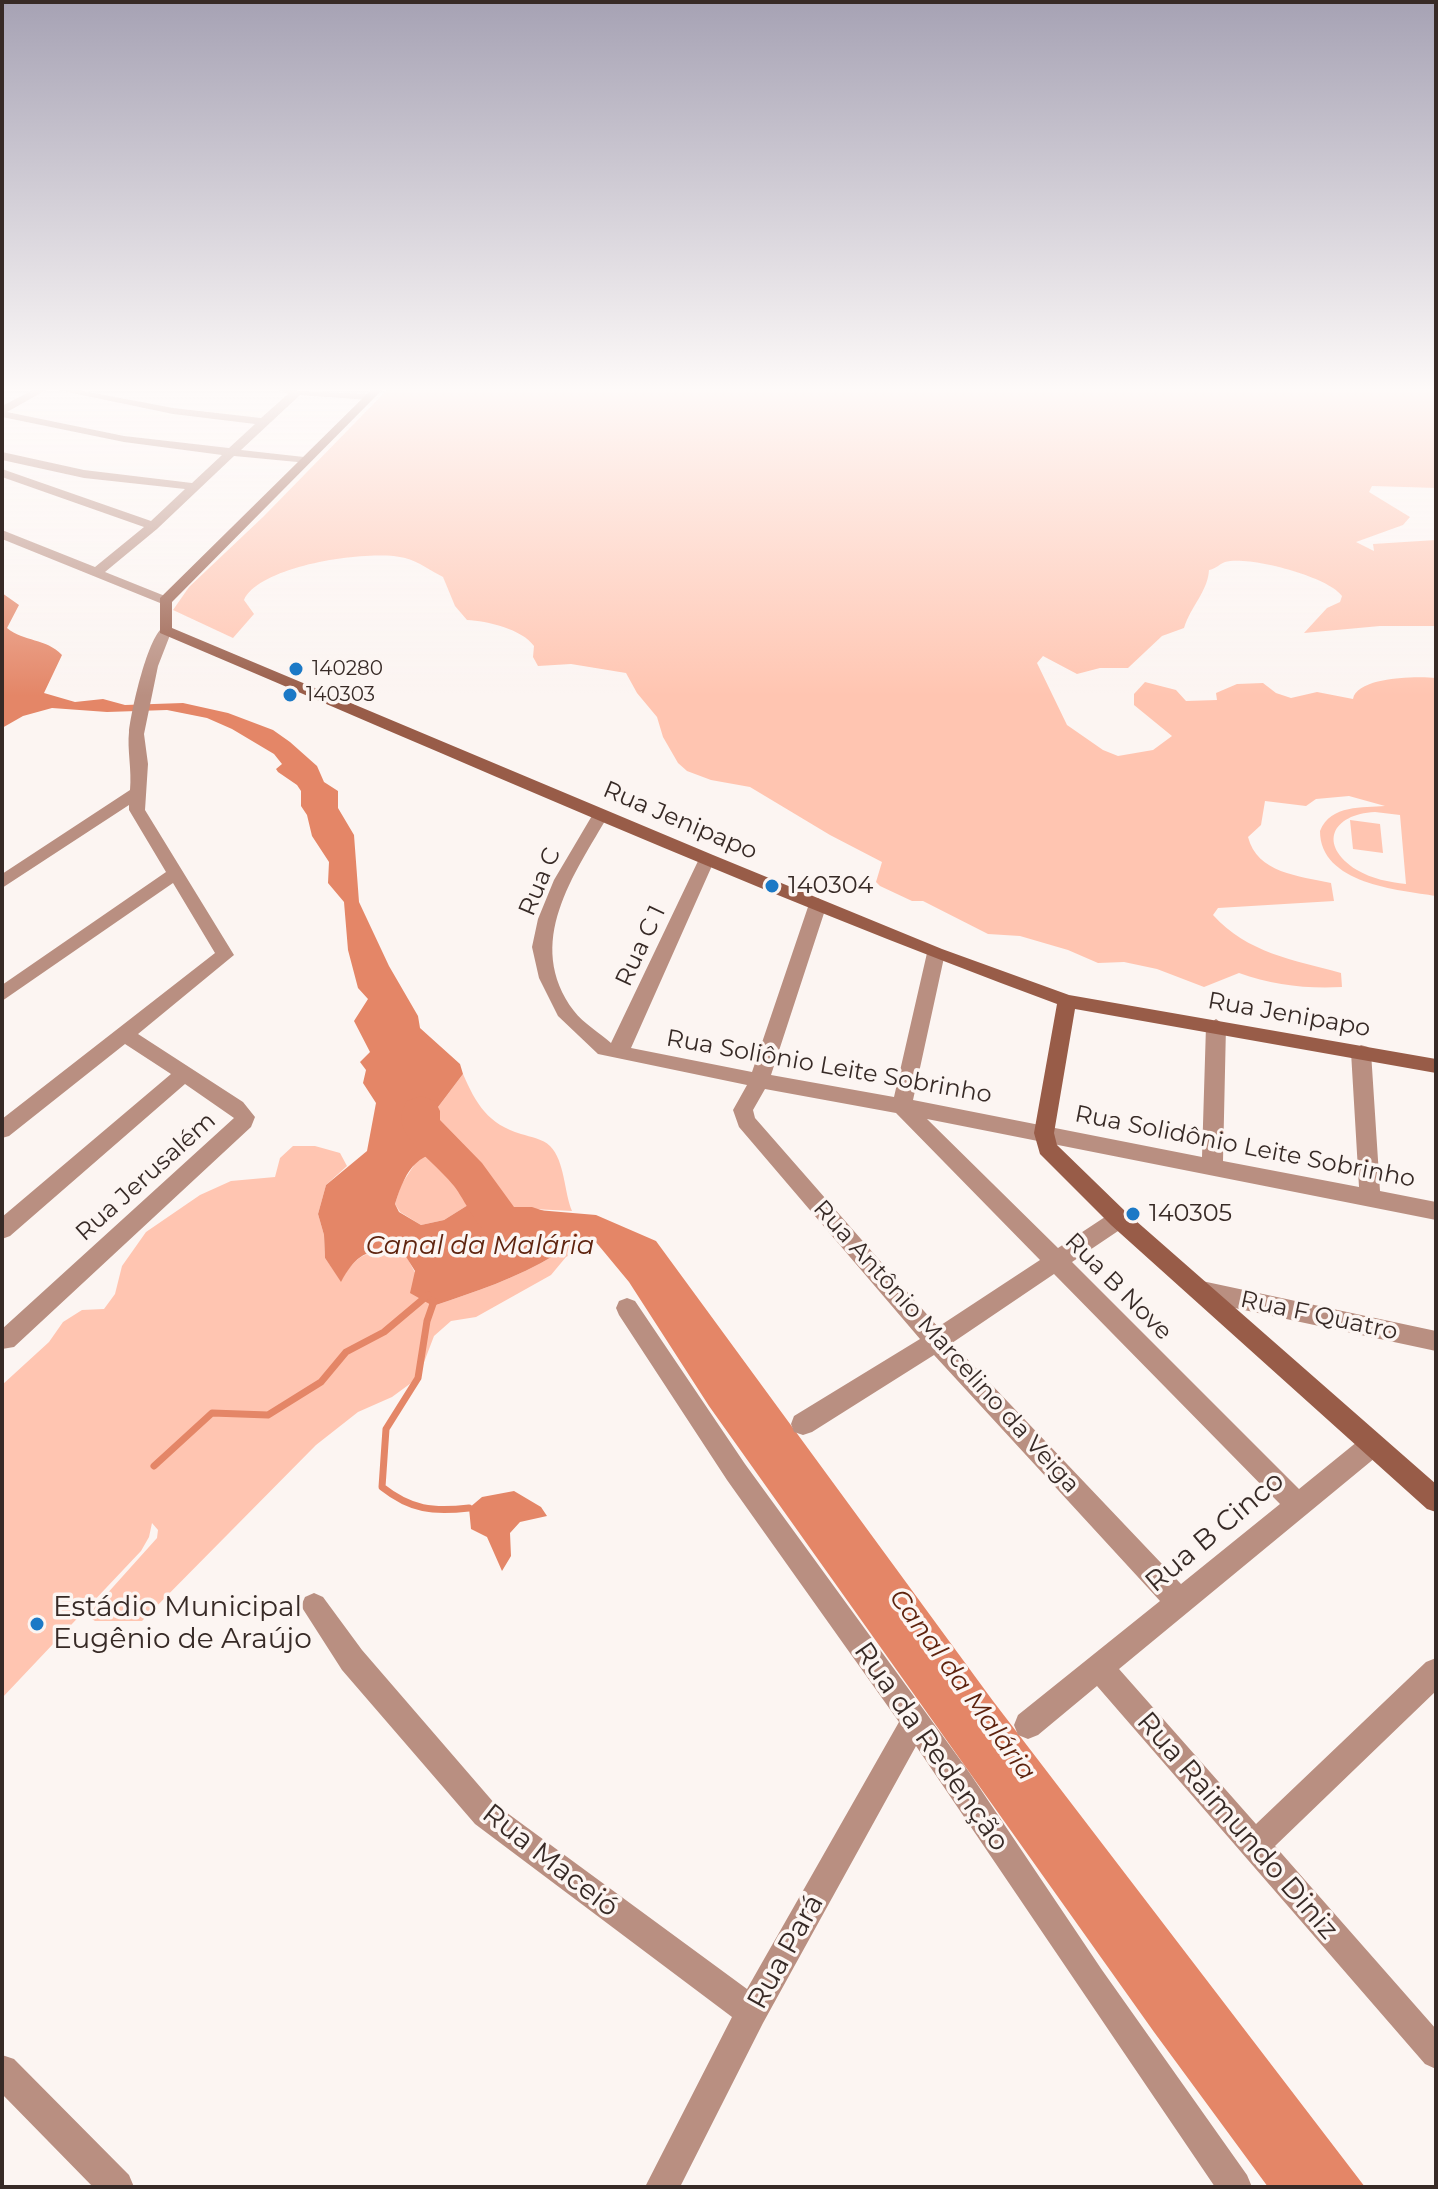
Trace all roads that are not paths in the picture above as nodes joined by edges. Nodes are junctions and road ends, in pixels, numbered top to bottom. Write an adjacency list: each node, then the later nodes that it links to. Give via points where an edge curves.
1 (55, 492): 4 (street)
2 (190, 492): 4 (street)
3 (273, 492): 7 (street)
4 (153, 526): 6 (street)
5 (2, 534): 6 (street)
6 (97, 572): 7 (street)
7 (165, 601): 8 (street)
8 (165, 630): 9 (street, via 136,734); 10 (street, Rua Jenipapo)
9 (139, 791): 12 (street, via 141,820); 13 (street)
10 (601, 814): 11 (street, Rua Jenipapo); 20 (street, Rua C, via 563,880 541,947 548,978 567,1016)
11 (707, 859): 14 (street, Rua Jenipapo); 20 (street, Rua C 1)
12 (174, 874): 16 (street); 19 (street, via 225,950 221,960)
13 (2, 882)
14 (818, 904): 15 (street, Rua Jenipapo); 24 (street)
15 (936, 953): 17 (street, Rua Jenipapo); 25 (street)
16 (2, 994)
17 (1067, 1001): 18 (street, Rua Jenipapo); 27 (street)
18 (1216, 1026): 21 (street, Rua Jenipapo); 28 (street)
19 (124, 1034): 23 (street, Rua Jerusalém); 26 (street)
20 (612, 1051): 24 (street, Rua Soliônio Leite Sobrinho)
21 (1361, 1052): 22 (street, Rua Jenipapo); 29 (street)
22 (1436, 1066)
23 (185, 1073): 32 (street); 36 (street, Rua Jerusalém, via 242,1112 241,1126)
24 (759, 1081): 25 (street, Rua Soliônio Leite Sobrinho); 37 (street, Rua Antônio Marcelino da Veiga, via 743,1110 752,1130)
25 (902, 1106): 27 (street, Rua Soliônio Leite Sobrinho); 33 (street, Rua B Nove)
26 (2, 1130)
27 (1044, 1133): 28 (street, Rua Solidônio Leite Sobrinho); 31 (street, via 1047,1148)
28 (1212, 1166): 29 (street, Rua Solidônio Leite Sobrinho)
29 (1370, 1199): 30 (street, Rua Solidônio Leite Sobrinho)
30 (1436, 1211)
31 (1119, 1219): 33 (street); 34 (street)
32 (2, 1230)
33 (1055, 1261): 37 (street); 42 (street, Rua B Nove)
34 (1202, 1291): 38 (street, Rua F Quatro); 40 (street)
35 (627, 1308): 47 (street, Rua da Redenção, via 736,1472)
36 (6, 1340)
37 (936, 1341): 39 (street); 43 (street, Rua Antônio Marcelino da Veiga)
38 (1436, 1341)
39 (803, 1424)
40 (1372, 1445): 41 (street); 42 (street, Rua B Cinco)
41 (1432, 1493)
42 (1297, 1504): 43 (street, Rua B Cinco)
43 (1180, 1603): 45 (street, Rua B Cinco)
44 (314, 1606): 50 (street, Rua Maceió, via 352,1660 485,1814)
45 (1099, 1667): 48 (street); 49 (street, Rua Raimundo Diniz)
46 (1436, 1672): 49 (street)
47 (915, 1720): 50 (street, Rua Pará); 55 (street, Rua da Redenção)
48 (1028, 1725)
49 (1254, 1846): 51 (street, Rua Raimundo Diniz)
50 (752, 2012): 54 (street, Rua Pará)
51 (1436, 2053)
52 (2, 2071): 53 (street)
53 (117, 2187)
54 (662, 2187)
55 (1235, 2187)

